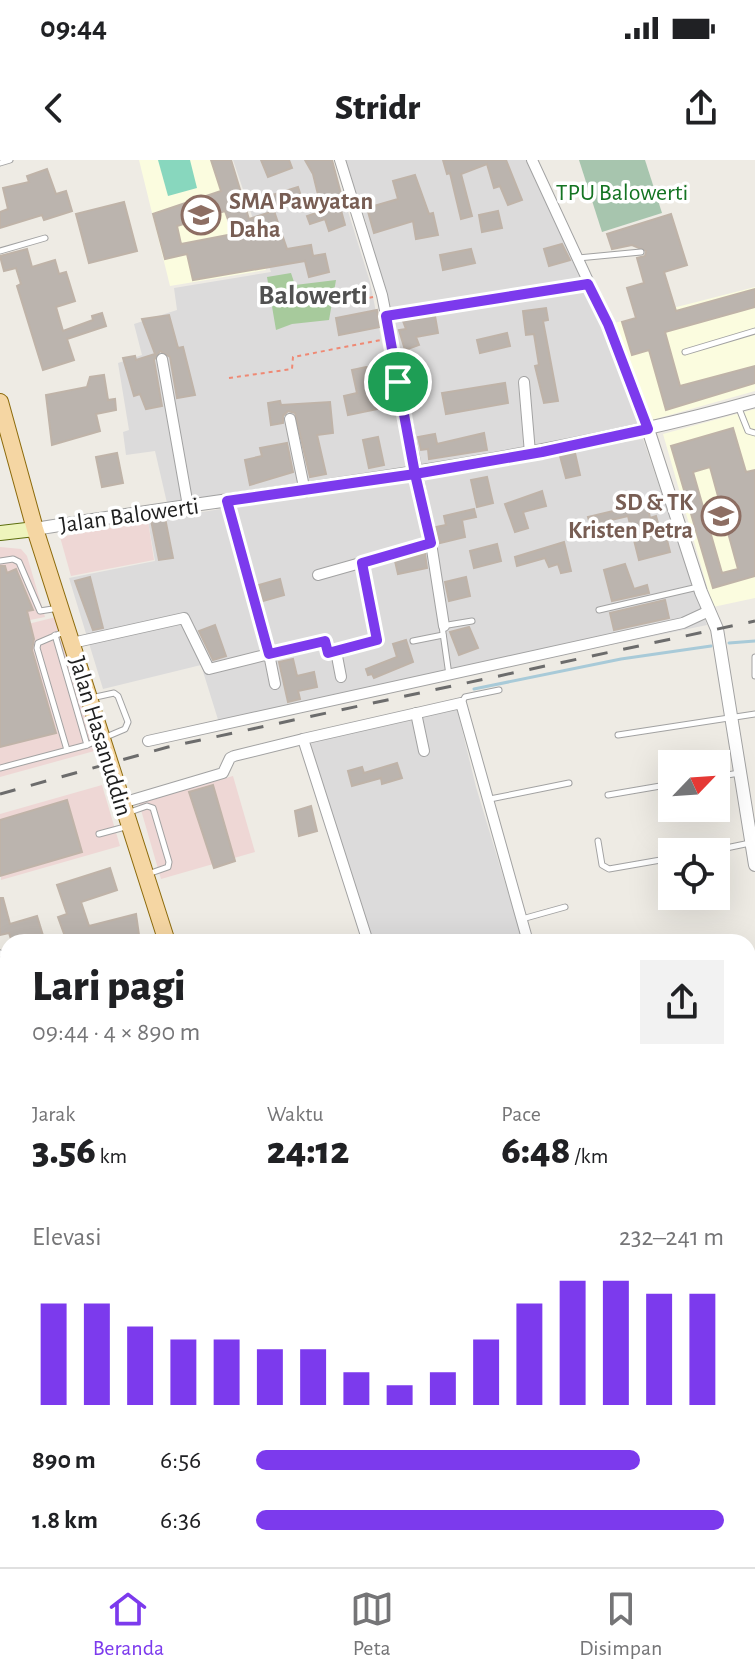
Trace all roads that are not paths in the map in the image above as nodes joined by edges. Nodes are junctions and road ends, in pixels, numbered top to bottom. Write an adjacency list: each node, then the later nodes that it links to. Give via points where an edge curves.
1 (10, 160): 4 (lane)
2 (340, 160): 10 (street)
3 (532, 160): 8 (street)
4 (0, 163)
5 (45, 238): 6 (lane)
6 (0, 251)
7 (641, 252): 8 (lane)
8 (577, 258): 9 (street)
9 (588, 284): 10 (street); 21 (street)
10 (386, 316): 15 (street)
11 (755, 331): 12 (lane)
12 (685, 352)
13 (162, 359): 27 (street)
14 (425, 379): 15 (lane)
15 (398, 382): 24 (street)
16 (524, 382): 23 (street)
17 (755, 401): 19 (street, Jalan Balowerti)
18 (0, 402): 28 (main road, Jalan Hasanuddin)
19 (738, 406): 21 (street, Jalan Balowerti); 22 (lane, via 748,431)
20 (290, 419): 25 (street)
21 (648, 429): 23 (street, Jalan Balowerti); 34 (street)
22 (755, 433)
23 (530, 453): 24 (street, Jalan Balowerti)
24 (415, 474): 25 (street, Jalan Balowerti); 30 (street)
25 (305, 492): 26 (street, Jalan Balowerti)
26 (227, 501): 27 (street, Jalan Balowerti); 43 (street)
27 (188, 506): 28 (street, Jalan Balowerti)
28 (35, 529): 29 (main road); 35 (main road, Jalan Hasanuddin)
29 (0, 533)
30 (431, 543): 32 (street); 39 (street)
31 (0, 561): 35 (lane, via 19,562 40,611)
32 (362, 563): 33 (street); 42 (street, via 377,640)
33 (318, 575)
34 (699, 586): 36 (lane); 37 (street)
35 (60, 608): 40 (main road, Jalan Hasanuddin)
36 (599, 610)
37 (709, 611): 45 (street, via 683,623); 54 (street, via 717,629)
38 (472, 621): 39 (lane)
39 (444, 630): 41 (lane); 45 (lane)
40 (65, 636): 43 (street, via 184,618 209,669); 50 (main road, Jalan Hasanuddin); 58 (lane); 59 (lane, via 38,643 37,648)
41 (413, 641)
42 (336, 651): 43 (street, via 328,653 325,641); 47 (street)
43 (269, 654): 48 (street)
44 (755, 657): 46 (lane)
45 (449, 676): 57 (street)
46 (755, 676)
47 (341, 677)
48 (275, 684)
49 (499, 690): 51 (lane, via 465,697)
50 (89, 699): 58 (main road, Jalan Hasanuddin); 58 (lane, via 114,693 128,722 125,729)
51 (461, 703): 52 (street); 67 (street)
52 (416, 713): 56 (street); 60 (street)
53 (755, 714): 54 (lane)
54 (730, 718): 55 (lane); 62 (street)
55 (618, 735)
56 (303, 739): 68 (street, via 234,756 223,773); 79 (street)
57 (148, 741)
58 (94, 742): 59 (lane); 68 (main road, Jalan Hasanuddin)
59 (67, 750): 61 (lane)
60 (424, 751)
61 (0, 768)
62 (740, 773): 63 (lane); 71 (street)
63 (730, 775)
64 (569, 783): 67 (lane)
65 (658, 786): 66 (lane)
66 (608, 795)
67 (490, 799): 77 (street)
68 (125, 814): 69 (lane); 75 (main road, Jalan Hasanuddin); 75 (lane, via 153,808 168,867)
69 (99, 834)
70 (598, 841): 73 (lane, via 602,865 609,869)
71 (753, 847): 72 (lane); 74 (street)
72 (730, 850)
73 (658, 860)
74 (755, 865)
75 (144, 876): 78 (main road, Jalan Hasanuddin)
76 (565, 907): 77 (lane)
77 (521, 919): 80 (street)
78 (164, 934)
79 (365, 934)
80 (526, 934)

